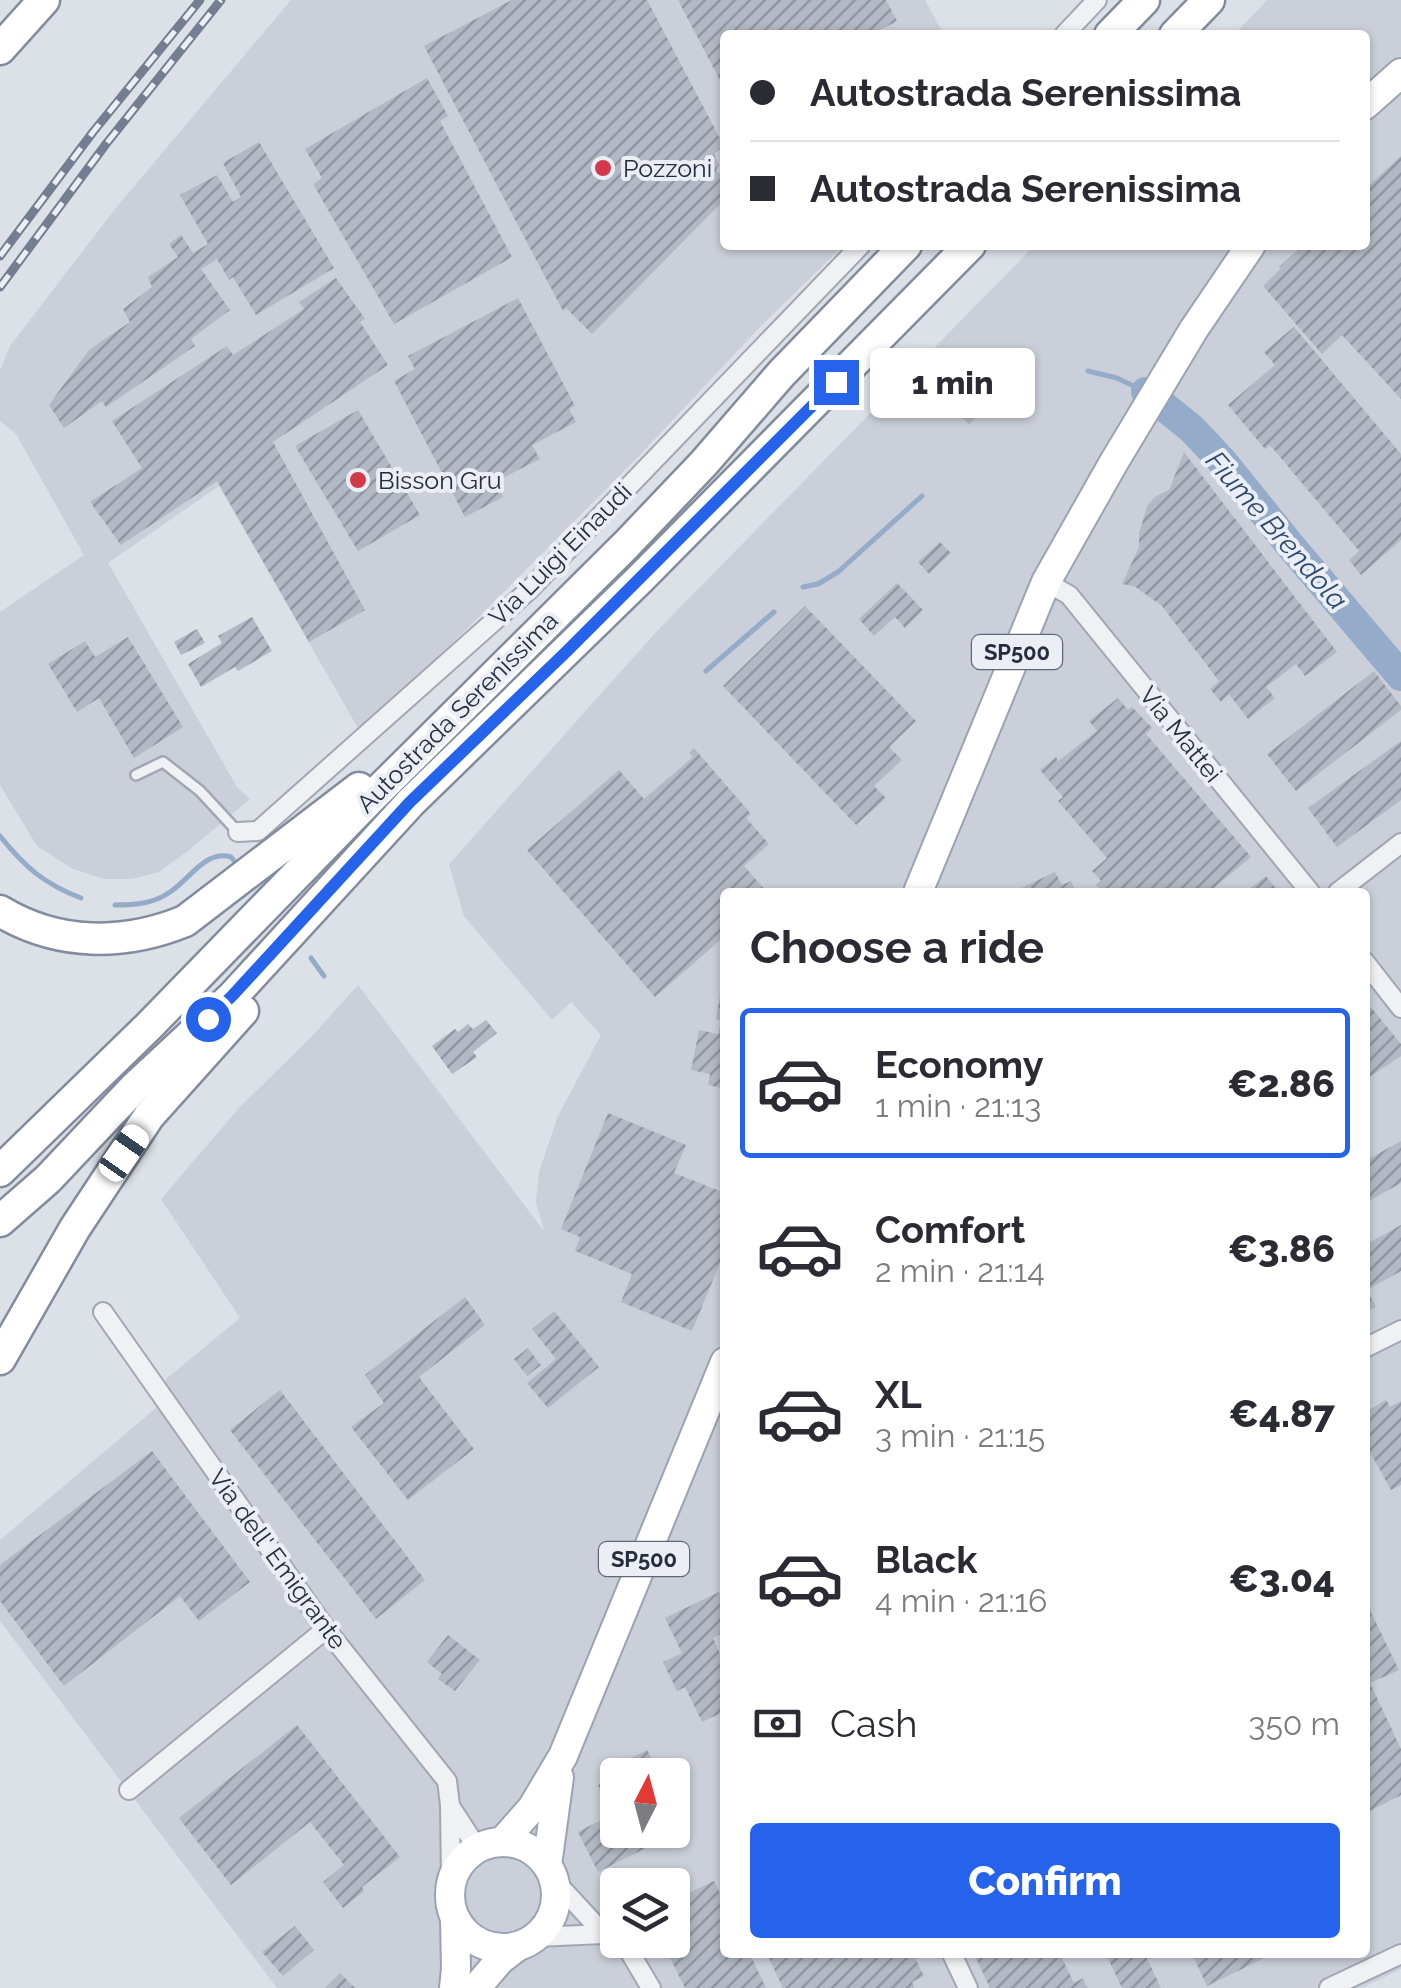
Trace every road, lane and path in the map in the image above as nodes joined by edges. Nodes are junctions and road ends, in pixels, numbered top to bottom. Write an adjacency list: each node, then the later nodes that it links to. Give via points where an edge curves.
1 (20, 0): 6 (highway)
2 (44, 0): 10 (highway)
3 (1098, 0): 7 (street)
4 (1144, 0): 8 (highway)
5 (1209, 0): 9 (highway)
6 (0, 26)
7 (1069, 30)
8 (1115, 30)
9 (1180, 30)
10 (0, 50)
11 (1401, 73): 12 (main road)
12 (1370, 101)
13 (856, 250): 21 (street, Via Luigi Einaudi, via 528,590 258,831)
14 (901, 250): 18 (highway, Autostrada Serenissima, via 626,545)
15 (965, 250): 19 (highway, Autostrada Serenissima)
16 (1247, 250): 17 (main road, SP500)
17 (1046, 582): 23 (main road, SP500); 24 (street, Via Mattei, via 1068,595)
18 (438, 730): 26 (highway, via 185,921 105,940 31,928); 29 (highway, Autostrada Serenissima)
19 (446, 769): 30 (highway, Autostrada Serenissima, via 232,996); 34 (highway, via 384,858 149,1116)
20 (136, 776): 21 (lane, via 163,762)
21 (238, 832)
22 (1401, 843): 25 (street)
23 (920, 888)
24 (1307, 888)
25 (1343, 888)
26 (0, 911)
27 (1370, 968): 28 (street)
28 (1401, 1008)
29 (0, 1171)
30 (0, 1221)
31 (103, 1312): 36 (street, Via dell' Emigrante)
32 (1401, 1330): 33 (street)
33 (1370, 1346)
34 (0, 1359)
35 (720, 1374): 37 (main road, SP500)
36 (326, 1629): 38 (street); 39 (street, Via dell' Emigrante, via 440,1772)
37 (563, 1756): 40 (main road, SP500, via 532,1808); 41 (main road, SP500)
38 (128, 1790)
39 (450, 1805): 40 (street, Via dell' Emigrante, via 472,1840); 42 (street, Via dell' Emigrante)
40 (492, 1844): 41 (main road, via 527,1848); 42 (main road, SP500, via 462,1861)
41 (550, 1872): 44 (street); 46 (main road, SP500, via 554,1911)
42 (451, 1883): 43 (main road)
43 (454, 1918): 46 (main road, via 480,1943 498,1948); 50 (main road)
44 (600, 1929)
45 (600, 1934): 46 (street)
46 (526, 1942): 51 (main road, SP500)
47 (1401, 1954): 54 (street)
48 (633, 1958): 52 (street)
49 (953, 1958): 53 (street)
50 (454, 1988)
51 (476, 1988)
52 (650, 1988)
53 (968, 1988)
54 (1330, 1988)

